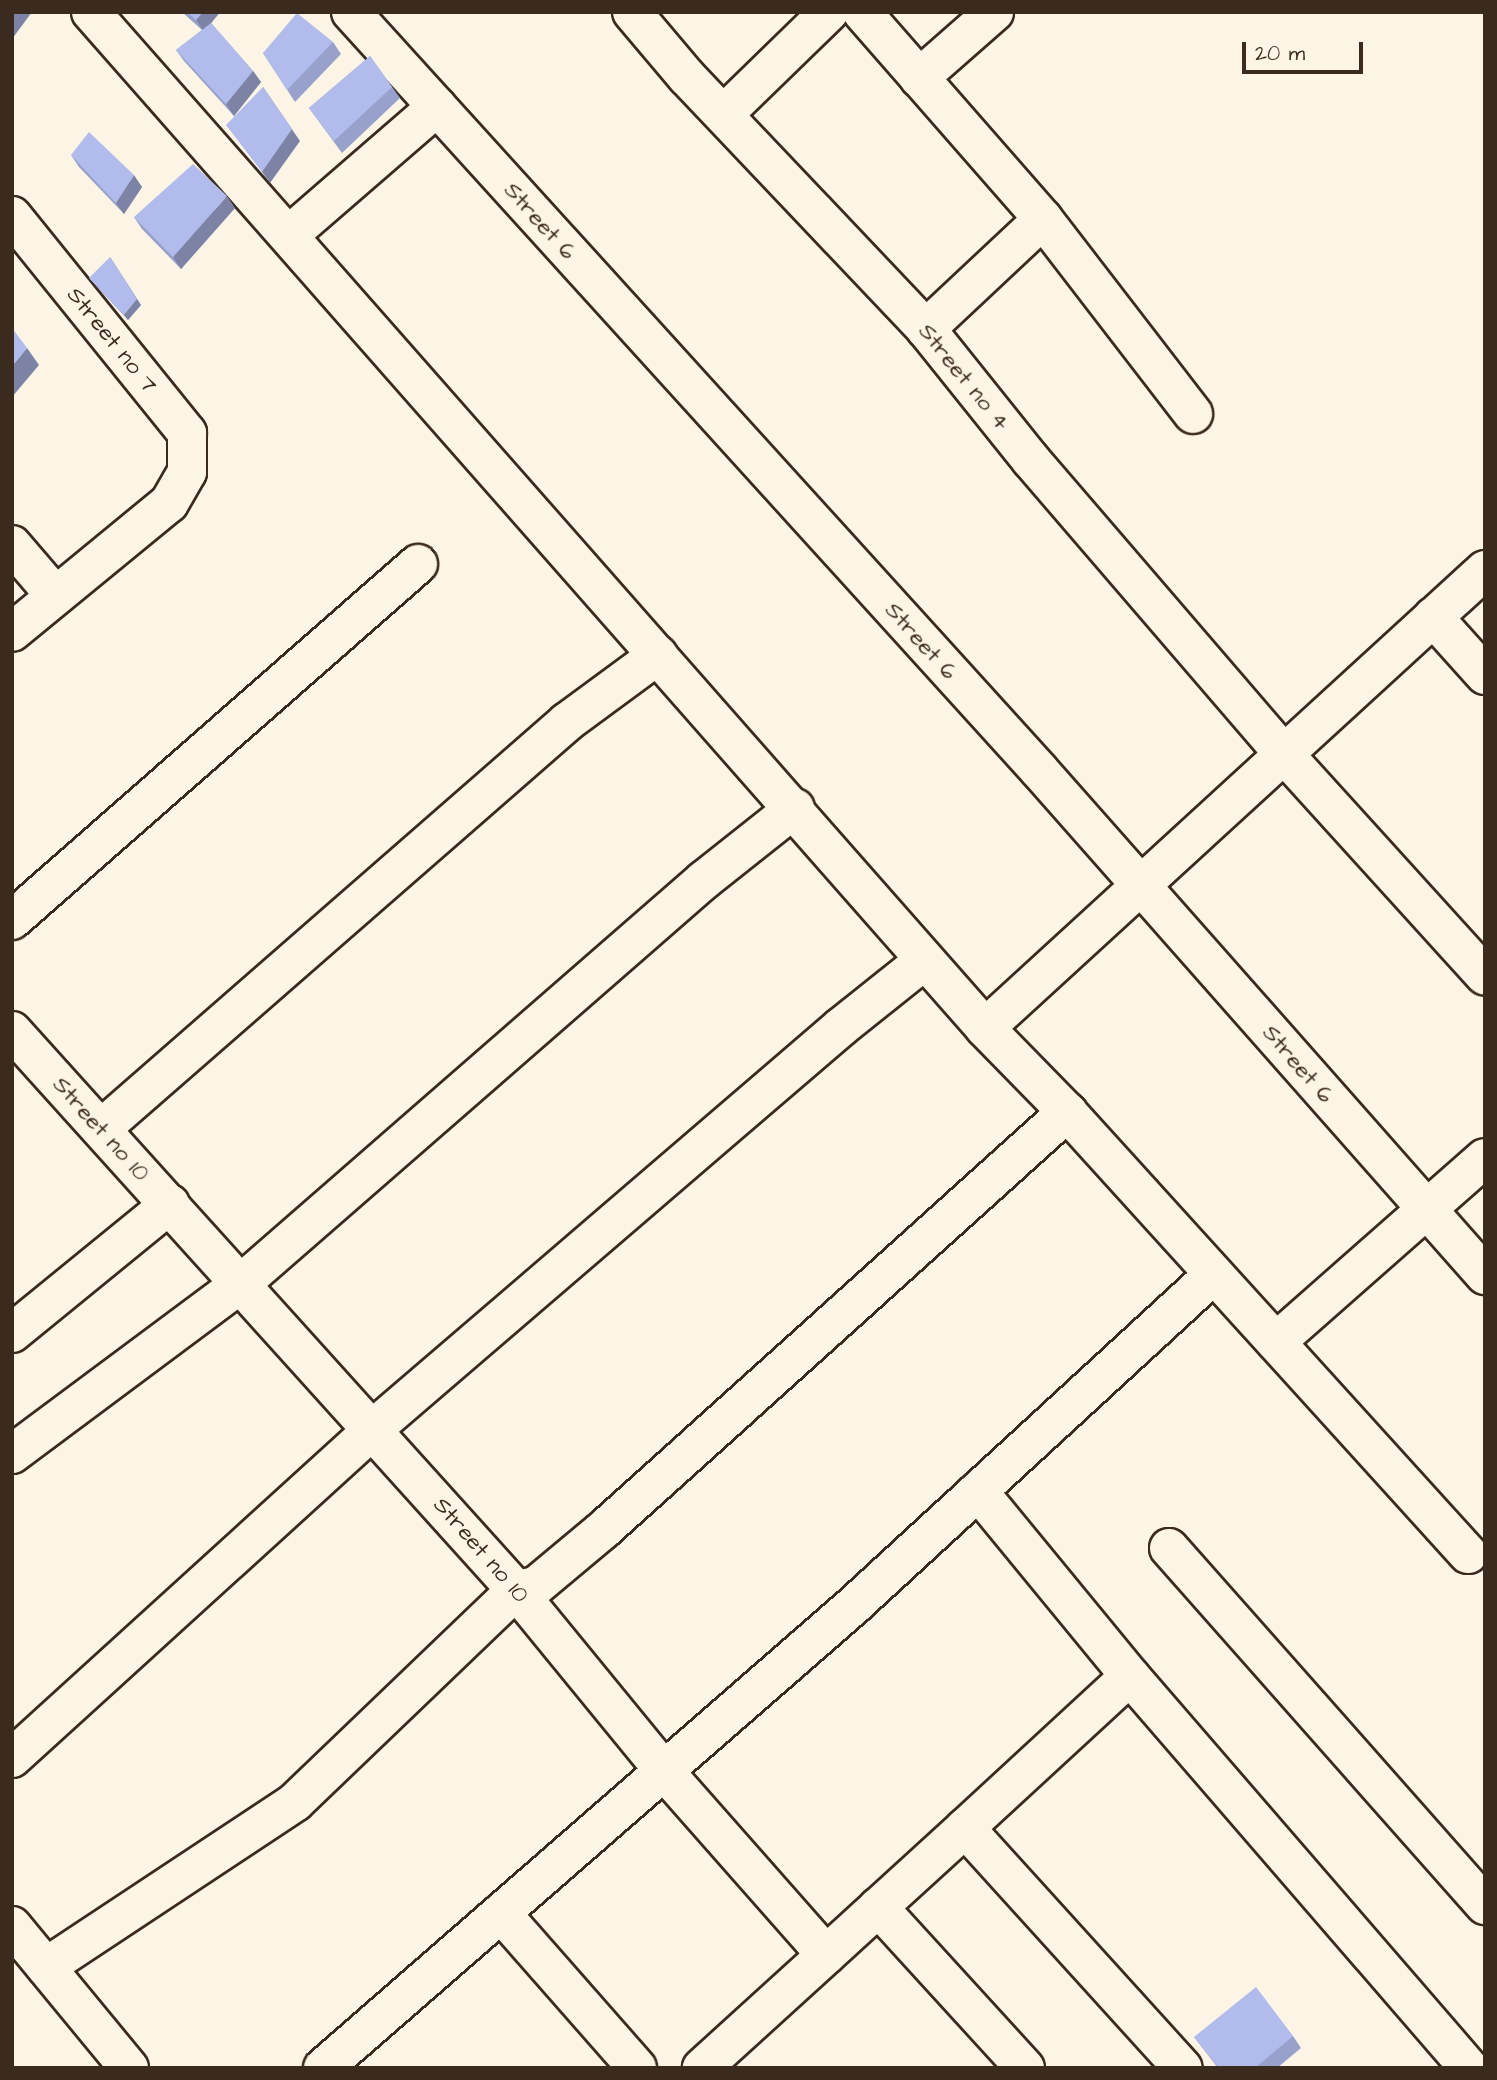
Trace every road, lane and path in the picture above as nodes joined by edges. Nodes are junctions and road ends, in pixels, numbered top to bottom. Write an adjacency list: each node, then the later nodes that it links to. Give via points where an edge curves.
1 (91, 12): 12 (street)
2 (351, 12): 8 (street, Street 6)
3 (632, 12): 9 (street, Street no 4)
4 (829, 12): 9 (street)
5 (862, 12): 7 (street)
6 (993, 12): 7 (street)
7 (919, 78): 11 (street)
8 (437, 107): 12 (street); 25 (street, Street 6)
9 (724, 114): 13 (street, Street no 4)
10 (12, 216): 18 (street, Street no 7, via 187,433 187,472 169,503)
11 (1043, 219): 13 (street); 14 (street)
12 (289, 235): 21 (street)
13 (926, 329): 23 (street, Street no 4, via 1031,460)
14 (1193, 414)
15 (12, 545): 18 (street)
16 (418, 564): 26 (street)
17 (1485, 570): 19 (street)
18 (54, 594): 20 (street)
19 (1433, 617): 22 (street); 23 (street)
20 (12, 632)
21 (658, 655): 24 (street); 32 (street, via 567,722)
22 (1485, 675)
23 (1284, 754): 25 (street); 28 (street, Street no 4)
24 (795, 808): 27 (street); 38 (street, via 704,880)
25 (1141, 885): 29 (street); 35 (street, Street 6)
26 (12, 920)
27 (925, 960): 29 (street); 41 (street)
28 (1485, 976)
29 (985, 1028): 31 (street)
30 (14, 1038): 32 (street, Street no 10)
31 (1067, 1112): 36 (street); 46 (street, via 603,1530 536,1586)
32 (101, 1129): 34 (street, Street no 10)
33 (1485, 1158): 35 (street)
34 (170, 1204): 38 (street, Street no 10); 39 (street)
35 (1427, 1209): 37 (street, Street 6); 40 (street)
36 (1214, 1274): 40 (street); 43 (street)
37 (1485, 1275)
38 (243, 1282): 41 (street, Street no 10); 42 (street)
39 (12, 1333)
40 (1276, 1342): 45 (street)
41 (373, 1429): 46 (street, Street no 10); 48 (street)
42 (12, 1454)
43 (978, 1491): 47 (street); 49 (street)
44 (1169, 1548): 51 (street)
45 (1468, 1554)
46 (516, 1590): 49 (street, Street no 10); 56 (street, via 295,1802)
47 (1130, 1676): 50 (street); 63 (street)
48 (12, 1758)
49 (664, 1771): 53 (street); 55 (street, Street no 10)
50 (965, 1828): 52 (street); 62 (street)
51 (1485, 1905)
52 (878, 1907): 55 (street); 61 (street)
53 (501, 1913): 58 (street); 59 (street)
54 (12, 1926): 56 (street)
55 (825, 1955): 60 (street)
56 (46, 1967): 57 (street)
57 (129, 2068)
58 (323, 2068)
59 (637, 2068)
60 (702, 2068)
61 (1025, 2068)
62 (1183, 2068)
63 (1469, 2068)

